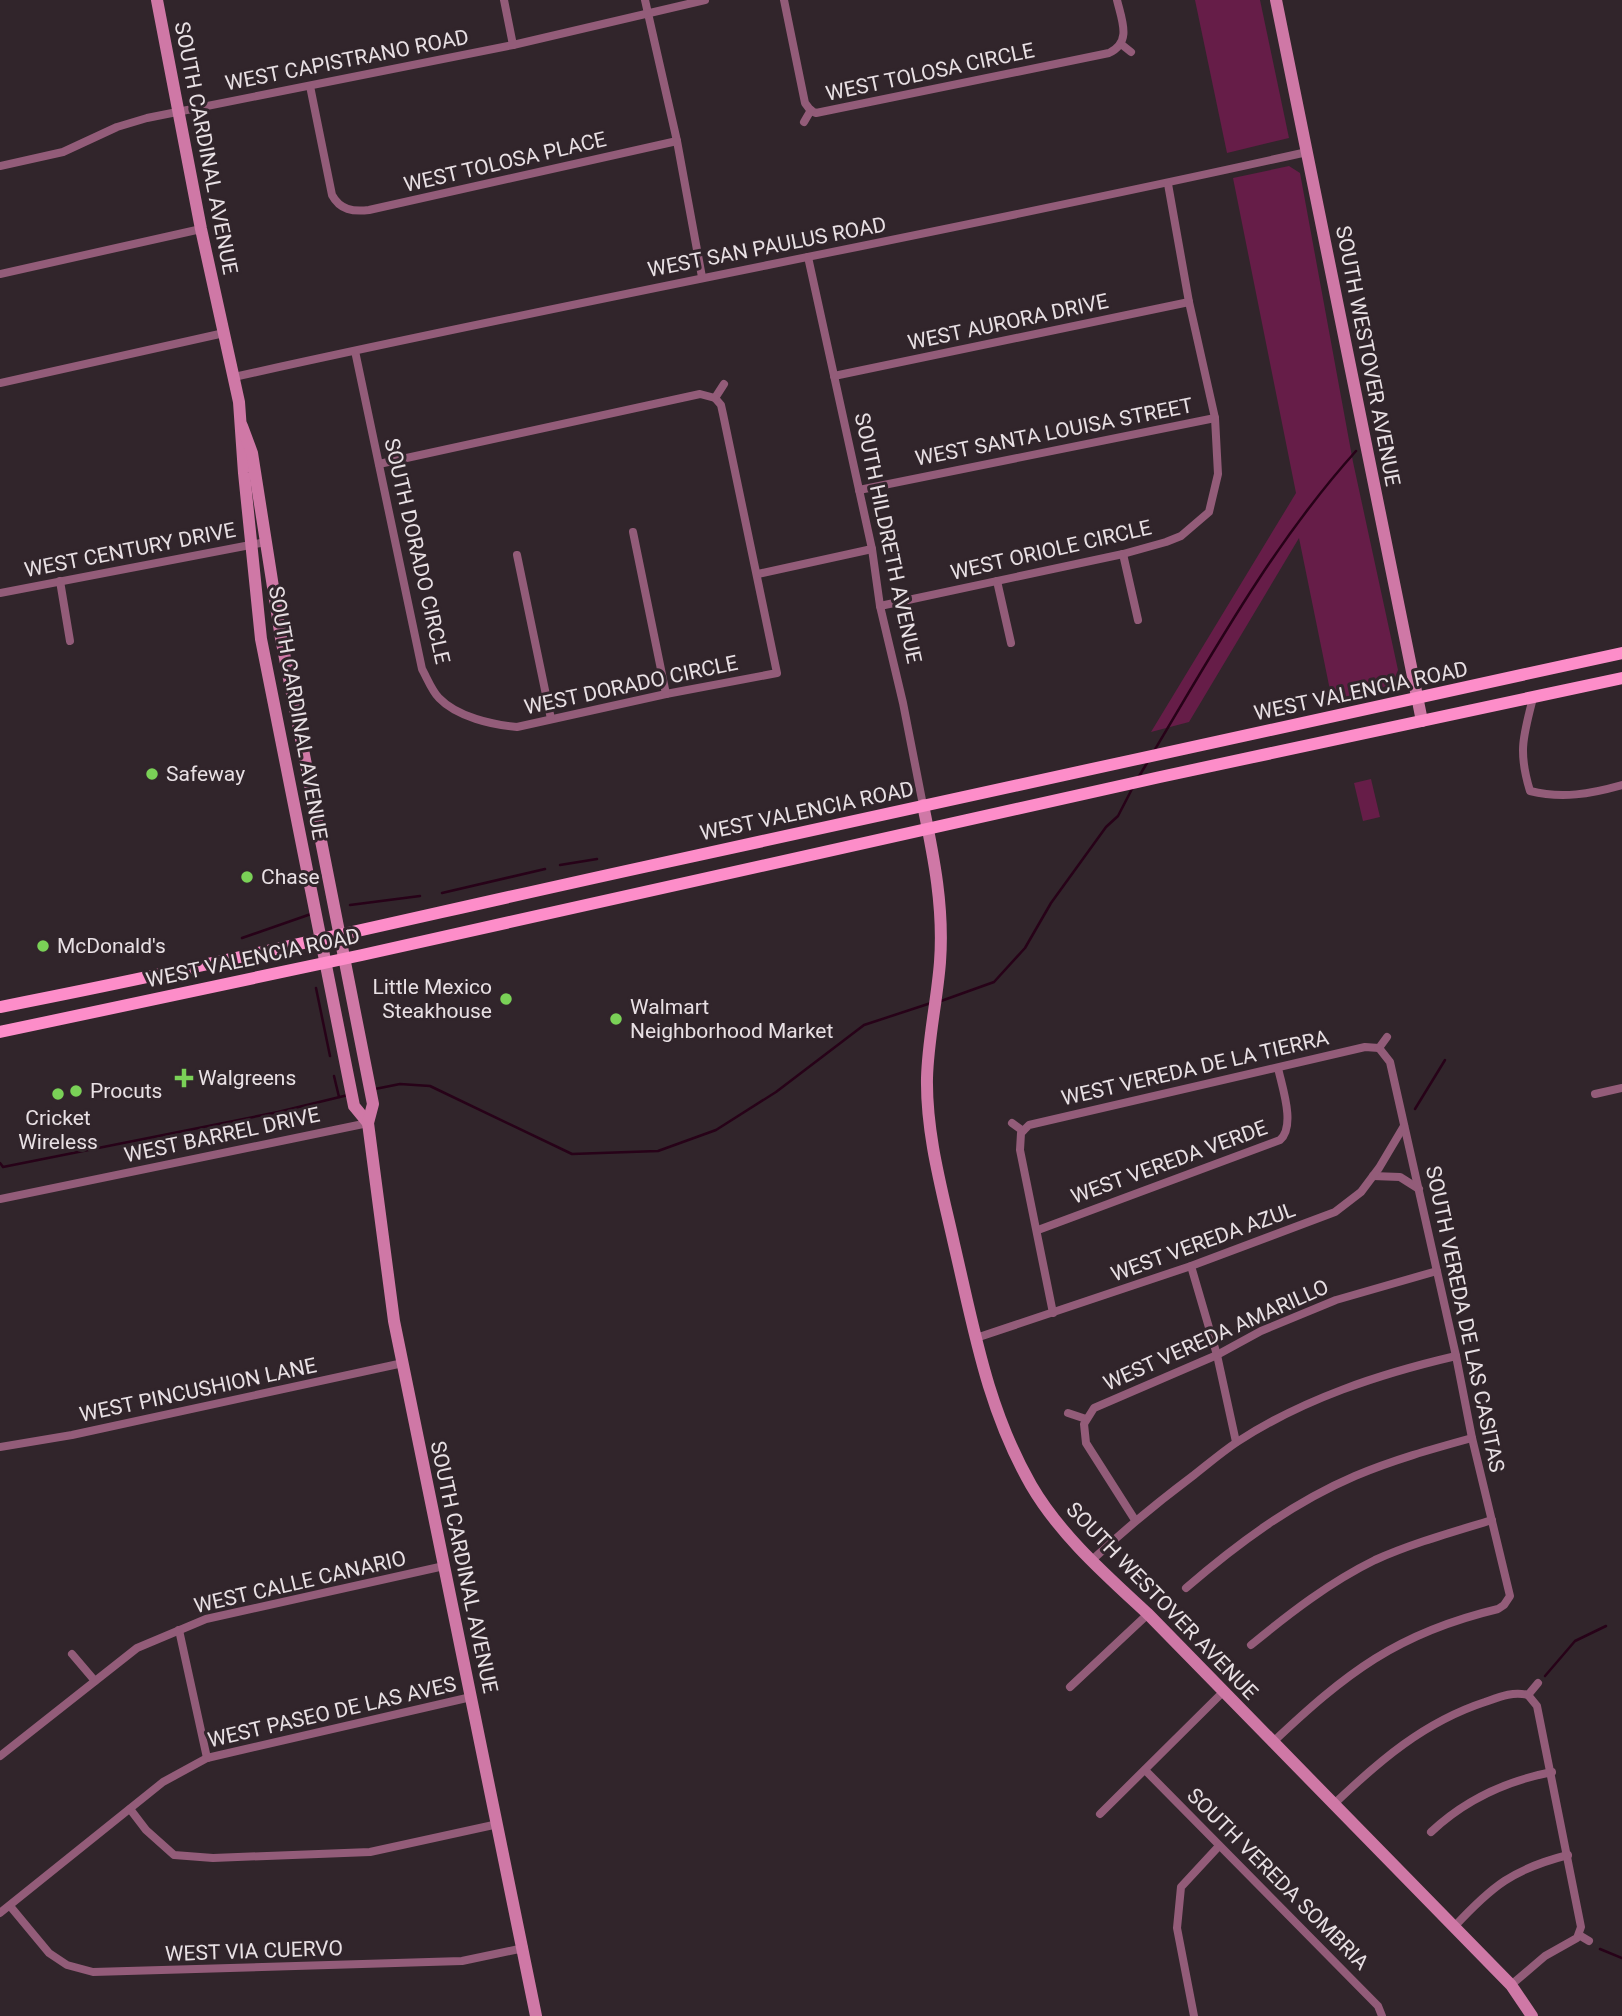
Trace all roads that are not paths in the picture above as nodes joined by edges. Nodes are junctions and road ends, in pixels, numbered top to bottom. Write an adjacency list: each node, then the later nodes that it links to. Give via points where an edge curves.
1 (157, 0): 13 (main road, SOUTH CARDINAL AVENUE)
2 (504, 0): 10 (street)
3 (645, 0): 8 (street)
4 (705, 0): 8 (street, WEST CAPISTRANO ROAD)
5 (784, 0): 14 (street, WEST TOLOSA CIRCLE, via 804,99)
6 (1118, 0): 9 (street, via 1125,35)
7 (1276, 0): 17 (main road, SOUTH WESTOVER AVENUE)
8 (648, 13): 10 (street, WEST CAPISTRANO ROAD); 16 (street)
9 (1121, 44): 11 (street); 14 (street, WEST TOLOSA CIRCLE, via 1109,53 823,113)
10 (513, 45): 12 (street, WEST CAPISTRANO ROAD)
11 (1131, 52)
12 (310, 86): 13 (street, WEST CAPISTRANO ROAD); 16 (street, WEST TOLOSA PLACE, via 332,195 353,211)
13 (180, 110): 18 (street, WEST CAPISTRANO ROAD, via 117,127 63,152); 20 (main road, SOUTH CARDINAL AVENUE)
14 (811, 110): 15 (street)
15 (804, 122)
16 (677, 141): 23 (street)
17 (1307, 152): 19 (street, WEST SAN PAULUS ROAD); 53 (main road, SOUTH WESTOVER AVENUE)
18 (0, 166)
19 (1168, 184): 21 (street, WEST SAN PAULUS ROAD); 24 (street, WEST ORIOLE CIRCLE)
20 (201, 229): 22 (street); 25 (main road, SOUTH CARDINAL AVENUE)
21 (807, 257): 23 (street, WEST SAN PAULUS ROAD); 27 (street, SOUTH HILDRETH AVENUE)
22 (0, 274)
23 (702, 277): 26 (street, WEST SAN PAULUS ROAD)
24 (1189, 302): 27 (street, WEST AURORA DRIVE); 32 (street, WEST ORIOLE CIRCLE)
25 (224, 333): 28 (main road, SOUTH CARDINAL AVENUE); 29 (street)
26 (355, 351): 28 (street, WEST SAN PAULUS ROAD); 34 (street, SOUTH DORADO CIRCLE)
27 (834, 376): 35 (street, SOUTH HILDRETH AVENUE)
28 (234, 377): 33 (main road, SOUTH CARDINAL AVENUE)
29 (0, 383)
30 (724, 384): 31 (street)
31 (715, 398): 34 (street, via 700,394); 42 (street, via 721,405)
32 (1215, 418): 35 (street, WEST SANTA LOUISA STREET); 40 (street, WEST ORIOLE CIRCLE, via 1218,474 1209,512 1181,536)
33 (242, 426): 37 (main road, SOUTH CARDINAL AVENUE, via 252,453); 38 (main road, SOUTH CARDINAL AVENUE)
34 (379, 464): 57 (street, SOUTH DORADO CIRCLE, via 422,669 439,698)
35 (859, 490): 39 (street, SOUTH HILDRETH AVENUE)
36 (633, 532): 52 (street)
37 (266, 542): 38 (street, WEST CENTURY DRIVE); 63 (main road, SOUTH CARDINAL AVENUE)
38 (250, 545): 43 (street, WEST CENTURY DRIVE); 64 (main road, SOUTH CARDINAL AVENUE, via 270,688)
39 (872, 549): 42 (street); 46 (street, SOUTH HILDRETH AVENUE)
40 (1123, 554): 44 (street, WEST ORIOLE CIRCLE); 47 (street)
41 (517, 555): 55 (street)
42 (758, 574): 52 (street, WEST DORADO CIRCLE, via 777,673)
43 (61, 581): 45 (street, WEST CENTURY DRIVE); 48 (street)
44 (997, 581): 46 (street, WEST ORIOLE CIRCLE); 49 (street)
45 (0, 593)
46 (880, 606): 59 (street, SOUTH HILDRETH AVENUE)
47 (1138, 620)
48 (70, 640)
49 (1011, 643)
50 (1622, 653): 53 (main road, WEST VALENCIA ROAD)
51 (1622, 678): 54 (main road, WEST VALENCIA ROAD)
52 (666, 694): 55 (street, WEST DORADO CIRCLE)
53 (1418, 698): 56 (main road, SOUTH WESTOVER AVENUE); 59 (main road, WEST VALENCIA ROAD)
54 (1533, 698): 56 (main road, WEST VALENCIA ROAD); 58 (street, via 1521,745 1530,791 1576,796)
55 (551, 719): 57 (street, WEST DORADO CIRCLE, via 517,727)
56 (1422, 721): 60 (main road, WEST VALENCIA ROAD)
57 (492, 724)
58 (1622, 785)
59 (923, 806): 60 (main road, SOUTH HILDRETH AVENUE); 61 (main road, WEST VALENCIA ROAD)
60 (928, 828): 62 (main road, WEST VALENCIA ROAD); 85 (main road, SOUTH WESTOVER AVENUE, via 941,922 927,1078 930,1129)
61 (626, 871): 62 (main road); 63 (main road, WEST VALENCIA ROAD)
62 (628, 894): 65 (main road, WEST VALENCIA ROAD)
63 (341, 936): 64 (main road, WEST VALENCIA ROAD); 65 (main road, SOUTH CARDINAL AVENUE)
64 (320, 940): 66 (main road, SOUTH CARDINAL AVENUE); 67 (main road, WEST VALENCIA ROAD)
65 (345, 958): 66 (main road, WEST VALENCIA ROAD); 74 (main road, SOUTH CARDINAL AVENUE, via 372,1101)
66 (325, 962): 68 (main road, WEST VALENCIA ROAD); 74 (main road, SOUTH CARDINAL AVENUE, via 354,1106)
67 (0, 1007)
68 (0, 1032)
69 (1387, 1037): 70 (street)
70 (1379, 1048): 71 (street, WEST VEREDA DE LA TIERRA, via 1365,1047); 76 (street, SOUTH VEREDA DE LAS CASITAS, via 1390,1062)
71 (1278, 1068): 77 (street, WEST VEREDA DE LA TIERRA, via 1033,1122); 81 (street, WEST VEREDA VERDE, via 1289,1125 1280,1140)
72 (1622, 1088): 73 (street)
73 (1595, 1094)
74 (368, 1123): 80 (street, WEST BARREL DRIVE); 88 (main road, SOUTH CARDINAL AVENUE)
75 (1012, 1123): 77 (street)
76 (1404, 1126): 78 (street, WEST VEREDA AZUL); 79 (street, SOUTH VEREDA DE LAS CASITAS)
77 (1023, 1131): 81 (street, via 1020,1150)
78 (1373, 1176): 79 (street, via 1400,1177); 82 (street, WEST VEREDA AZUL, via 1335,1212)
79 (1419, 1189): 83 (street, SOUTH VEREDA DE LAS CASITAS)
80 (0, 1199)
81 (1038, 1230): 84 (street)
82 (1191, 1266): 84 (street, WEST VEREDA AZUL); 86 (street)
83 (1437, 1271): 86 (street, WEST VEREDA AMARILLO, via 1336,1300); 87 (street, SOUTH VEREDA DE LAS CASITAS)
84 (1054, 1313): 85 (street, WEST VEREDA AZUL)
85 (976, 1338): 96 (main road, SOUTH WESTOVER AVENUE, via 989,1392 1008,1441 1050,1513)
86 (1217, 1354): 90 (street, WEST VEREDA AMARILLO, via 1102,1404); 92 (street)
87 (1456, 1356): 91 (street, SOUTH VEREDA DE LAS CASITAS); 92 (street, via 1350,1387)
88 (403, 1363): 93 (street, WEST PINCUSHION LANE); 97 (main road, SOUTH CARDINAL AVENUE)
89 (1068, 1413): 90 (street)
90 (1086, 1419): 94 (street, via 1086,1443)
91 (1472, 1438): 95 (street, SOUTH VEREDA DE LAS CASITAS); 98 (street, via 1354,1477 1319,1495 1260,1530)
92 (1236, 1442): 94 (street)
93 (0, 1447)
94 (1135, 1520): 96 (street)
95 (1492, 1520): 101 (street, via 1374,1561 1296,1608); 109 (street, SOUTH VEREDA DE LAS CASITAS, via 1510,1591 1508,1600 1498,1609 1434,1628 1377,1656 1320,1698)
96 (1091, 1561): 99 (main road, SOUTH WESTOVER AVENUE)
97 (444, 1566): 100 (street, WEST CALLE CANARIO, via 206,1619); 108 (main road, SOUTH CARDINAL AVENUE)
98 (1186, 1588)
99 (1148, 1614): 105 (street); 106 (main road, SOUTH WESTOVER AVENUE)
100 (178, 1630): 103 (street, WEST CALLE CANARIO, via 137,1648); 111 (street)
101 (1251, 1645)
102 (72, 1654): 103 (street)
103 (94, 1681): 110 (street, WEST CALLE CANARIO)
104 (1538, 1683): 107 (street)
105 (1070, 1686)
106 (1223, 1692): 109 (main road, SOUTH WESTOVER AVENUE); 112 (street)
107 (1528, 1695): 113 (street, via 1537,1706); 114 (street, via 1499,1697 1423,1730)
108 (471, 1697): 111 (street, WEST PASEO DE LAS AVES); 117 (main road, SOUTH CARDINAL AVENUE)
109 (1272, 1743): 114 (main road, SOUTH WESTOVER AVENUE)
110 (0, 1756)
111 (207, 1758): 115 (street, WEST PASEO DE LAS AVES, via 163,1782)
112 (1145, 1770): 116 (street); 119 (street, SOUTH VEREDA SOMBRIA)
113 (1552, 1772): 118 (street, via 1486,1793 1446,1817); 120 (street)
114 (1333, 1805): 123 (main road, SOUTH WESTOVER AVENUE)
115 (130, 1809): 117 (street, via 174,1855 213,1858 370,1853); 121 (street, WEST PASEO DE LAS AVES)
116 (1100, 1814)
117 (498, 1825): 126 (main road, SOUTH CARDINAL AVENUE)
118 (1431, 1832)
119 (1219, 1846): 129 (street, via 1181,1887 1177,1928); 130 (street, SOUTH VEREDA SOMBRIA, via 1378,2006)
120 (1568, 1855): 123 (street, via 1537,1863 1498,1884); 124 (street)
121 (9, 1906): 122 (street, WEST PASEO DE LAS AVES); 126 (street, WEST VIA CUERVO, via 49,1953 67,1965 93,1972 463,1961)
122 (0, 1913)
123 (1454, 1927): 127 (main road, SOUTH WESTOVER AVENUE)
124 (1579, 1934): 125 (street); 127 (street)
125 (1589, 1941)
126 (524, 1948): 128 (main road, SOUTH CARDINAL AVENUE)
127 (1511, 1985): 131 (main road, SOUTH WESTOVER AVENUE)
128 (536, 2016)
129 (1194, 2016)
130 (1382, 2016)
131 (1532, 2016)

